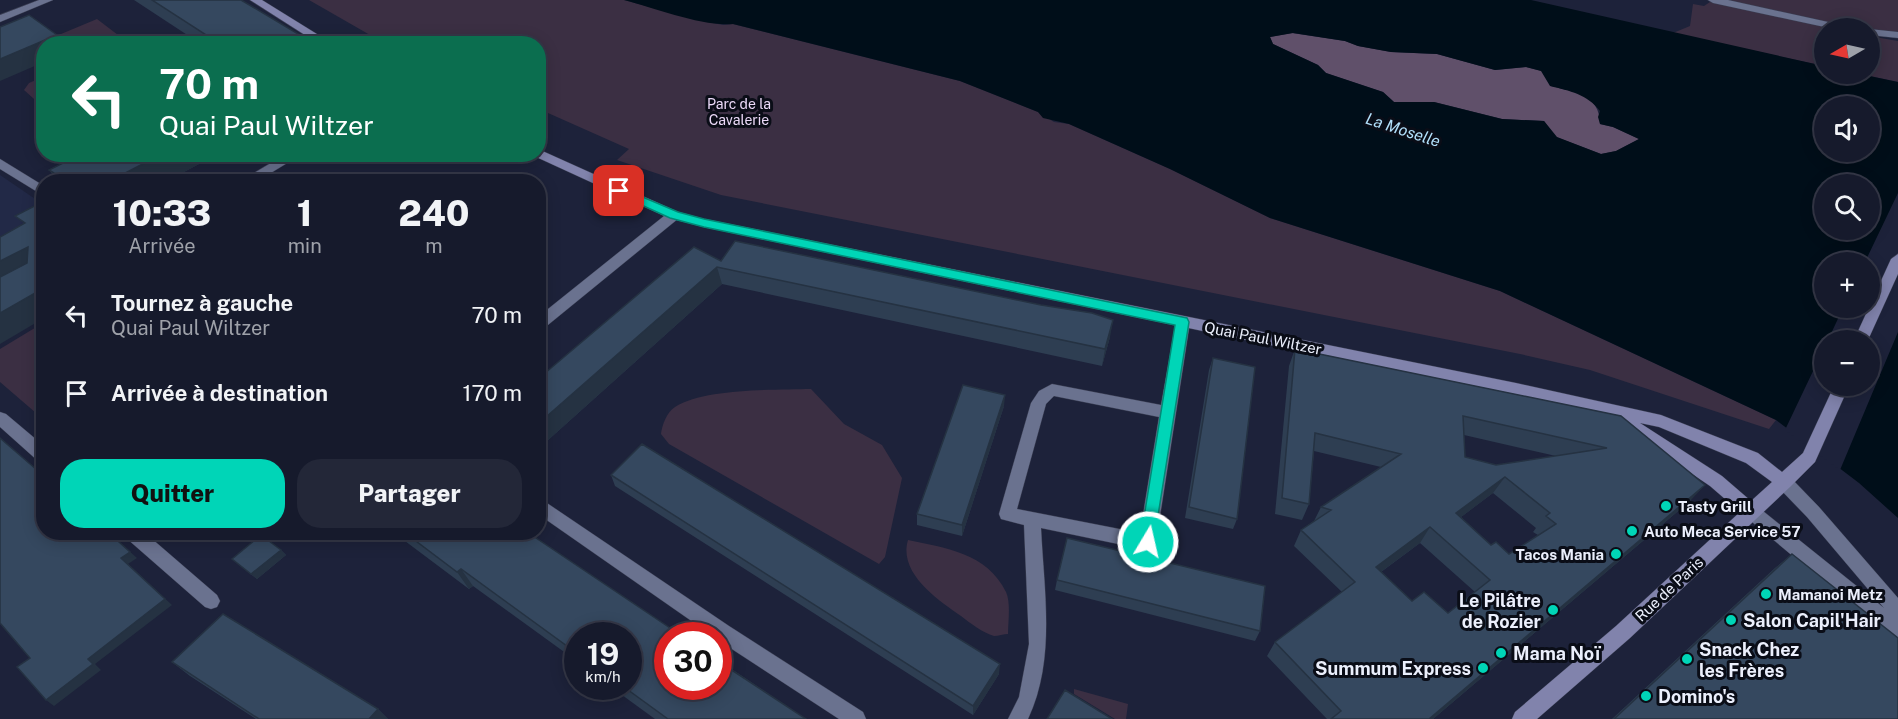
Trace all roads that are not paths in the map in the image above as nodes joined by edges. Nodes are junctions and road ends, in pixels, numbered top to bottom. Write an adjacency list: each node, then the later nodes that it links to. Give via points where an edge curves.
1 (48, 0): 4 (street)
2 (255, 0): 8 (street)
3 (1713, 0): 5 (street)
4 (0, 19)
5 (1814, 22)
6 (1880, 33): 7 (street)
7 (1898, 35)
8 (315, 36)
9 (546, 157): 14 (street, Quai Paul Wiltzer)
10 (281, 162): 12 (street)
11 (0, 163): 13 (street)
12 (260, 174)
13 (36, 187)
14 (674, 215): 16 (street); 17 (street, Quai Paul Wiltzer)
15 (1898, 259): 18 (street)
16 (546, 319)
17 (1182, 322): 20 (street, Quai Paul Wiltzer); 21 (street)
18 (1866, 330)
19 (1837, 396): 24 (street, Rue de Paris, via 1811,454)
20 (1610, 411): 24 (street, Quai Paul Wiltzer, via 1661,422 1752,458); 26 (street, Quai Paul Wiltzer, via 1709,476)
21 (1168, 412): 27 (street, via 1148,542); 27 (street, via 1064,391 1052,390 1044,395 1007,514)
22 (0, 418): 23 (street)
23 (36, 449)
24 (1784, 482): 26 (street, Rue de Paris); 30 (street, Quai Paul Wiltzer)
25 (546, 510): 32 (street)
26 (1752, 512): 31 (street, Quai Paul Wiltzer); 34 (street, Rue de Paris)
27 (1032, 519): 33 (street, via 1038,644 1028,698)
28 (140, 540): 29 (street)
29 (211, 601)
30 (1898, 611)
31 (1898, 632)
32 (856, 719)
33 (1018, 719)
34 (1522, 719)

